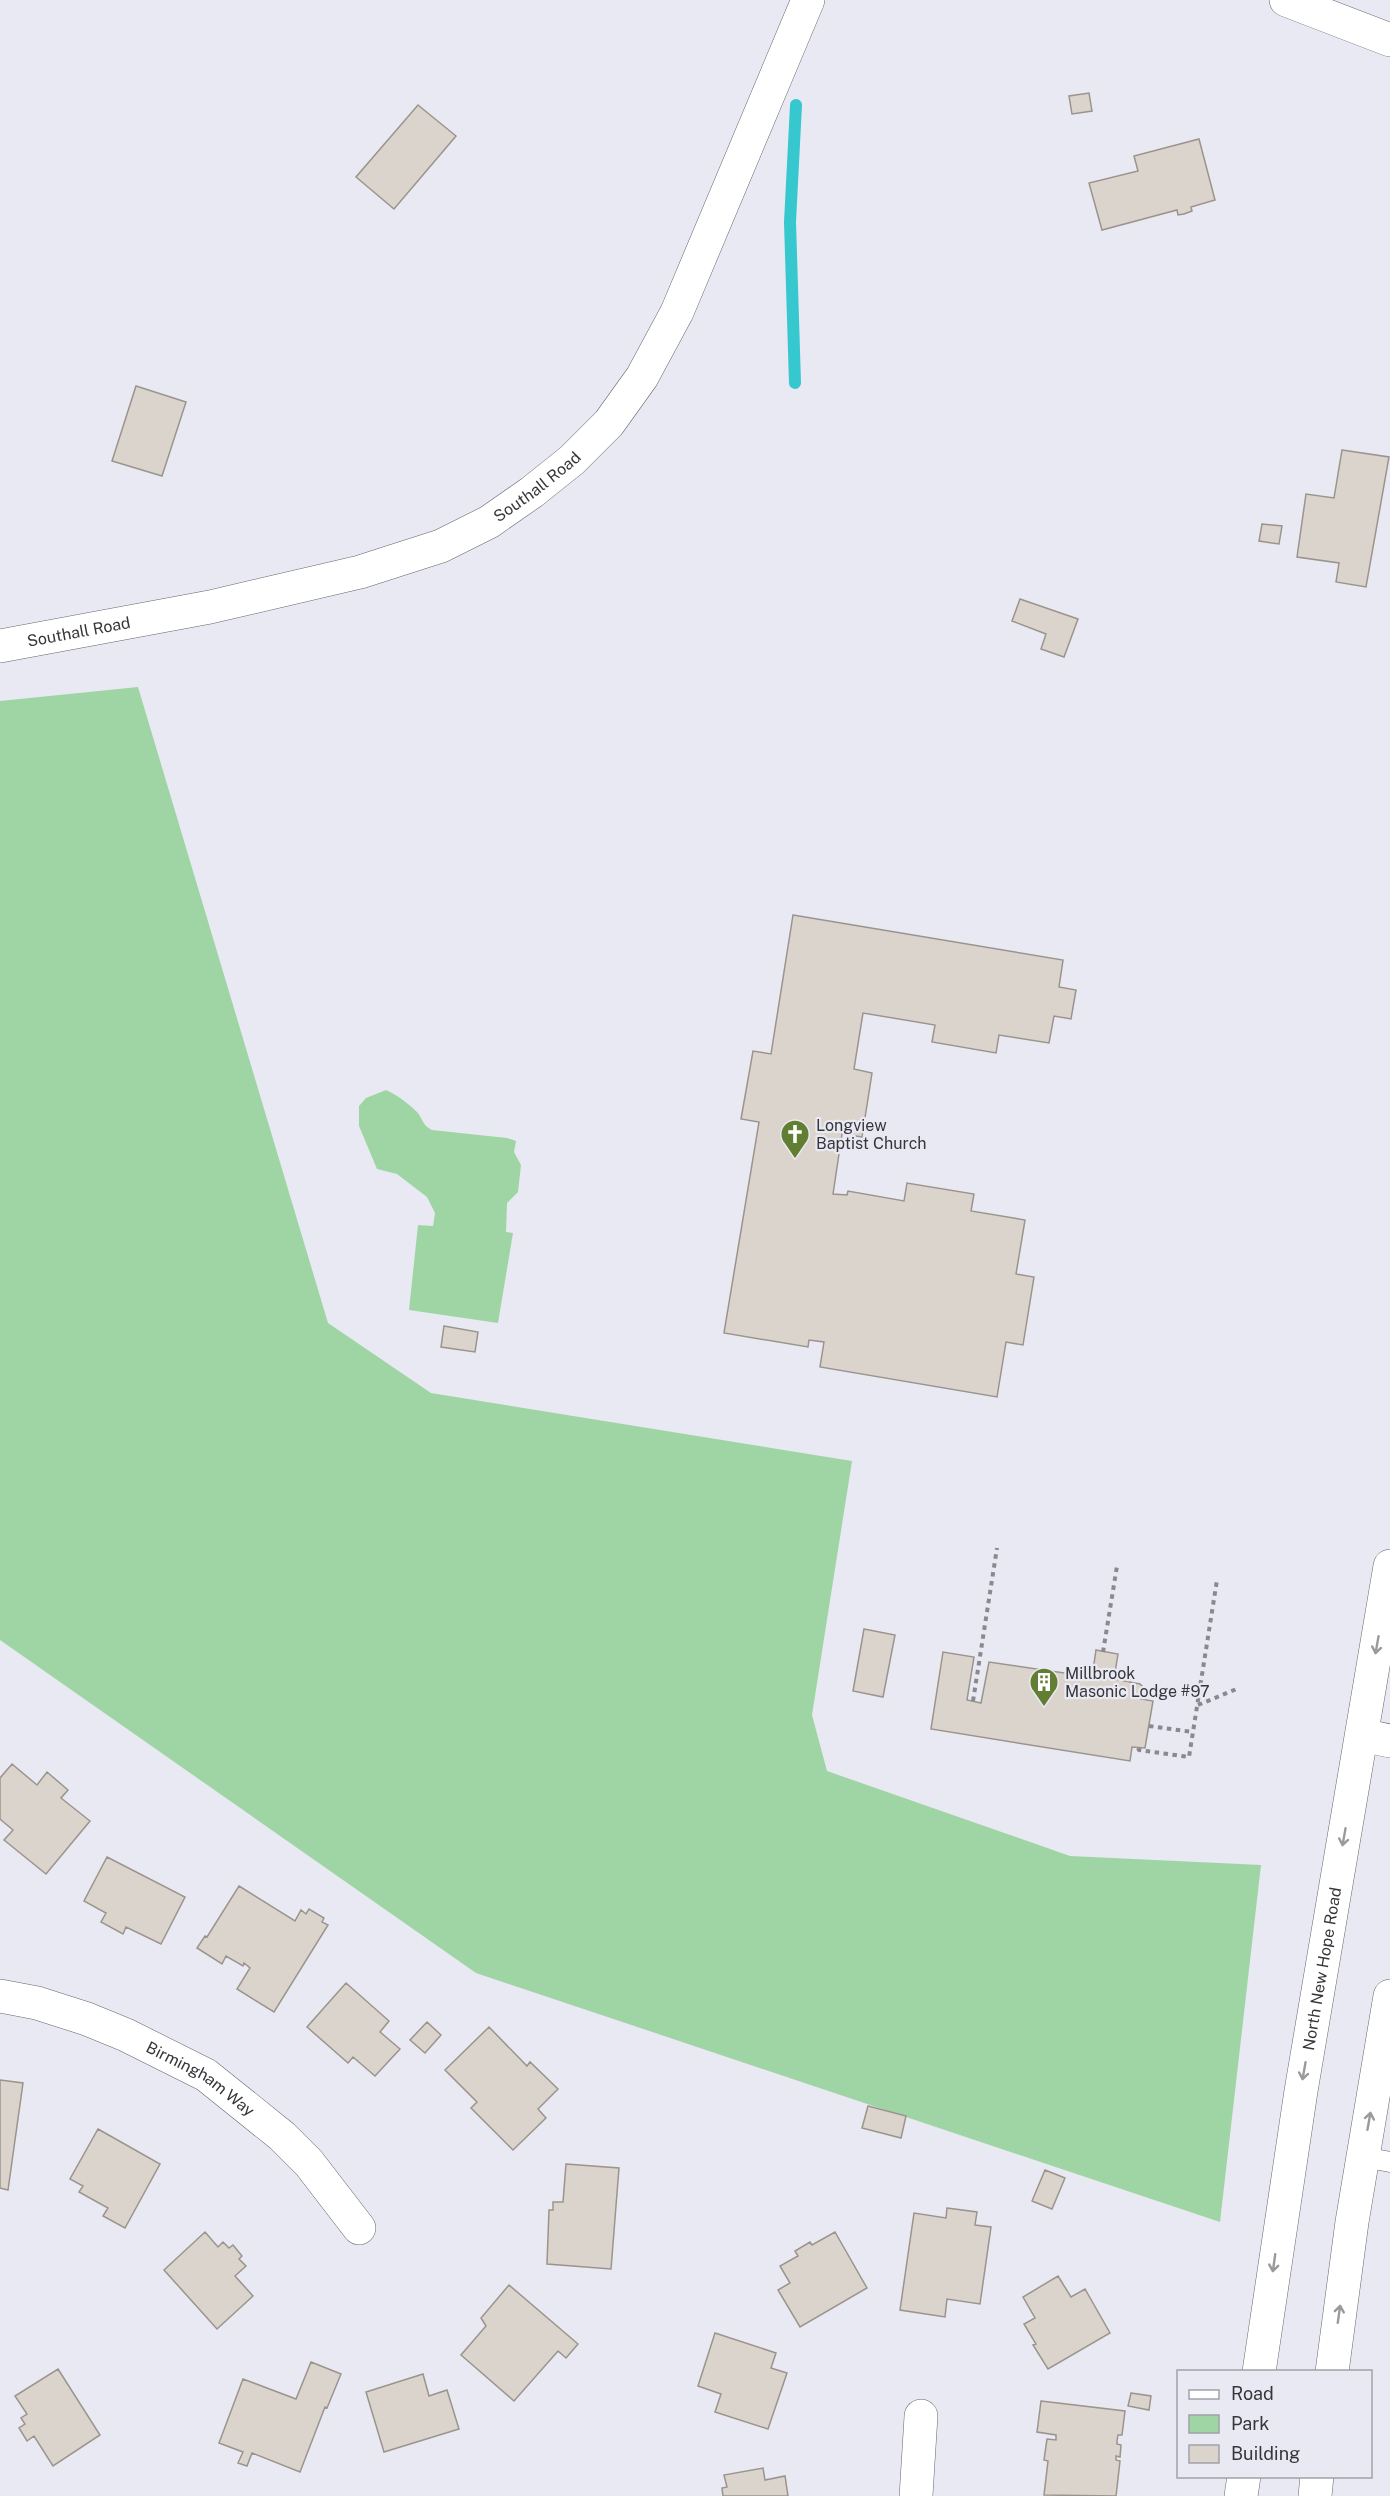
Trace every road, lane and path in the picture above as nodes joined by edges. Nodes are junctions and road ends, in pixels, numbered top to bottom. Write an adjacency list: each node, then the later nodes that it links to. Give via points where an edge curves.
1 (808, 0): 4 (street, Southall Road, via 672,322 642,377 609,423 572,460 489,522 441,546 360,572 210,608)
2 (1286, 0): 3 (street)
3 (1390, 40)
4 (0, 646)
5 (997, 1548): 11 (path)
6 (1117, 1566): 9 (path)
7 (1390, 1566): 15 (street, North New Hope Road, one-way to 15)
8 (1217, 1580): 12 (path)
9 (1103, 1652)
10 (1239, 1688): 12 (path)
11 (974, 1701)
12 (1198, 1705): 14 (path)
13 (1149, 1726): 14 (path)
14 (1193, 1732): 16 (path, via 1190,1758)
15 (1376, 1738): 21 (street, North New Hope Road, one-way to 21, via 1299,2102)
16 (1138, 1748)
17 (0, 1996): 20 (street, Birmingham Way, via 87,2019 206,2075 282,2136 309,2163)
18 (1390, 1996): 19 (street, one-way to 18)
19 (1376, 2160): 22 (street, one-way to 19)
20 (359, 2228)
21 (1259, 2370)
22 (1332, 2370)
23 (921, 2416): 26 (street)
24 (1244, 2478): 27 (street)
25 (1317, 2478): 28 (street)
26 (916, 2496)
27 (1241, 2496)
28 (1315, 2496)

